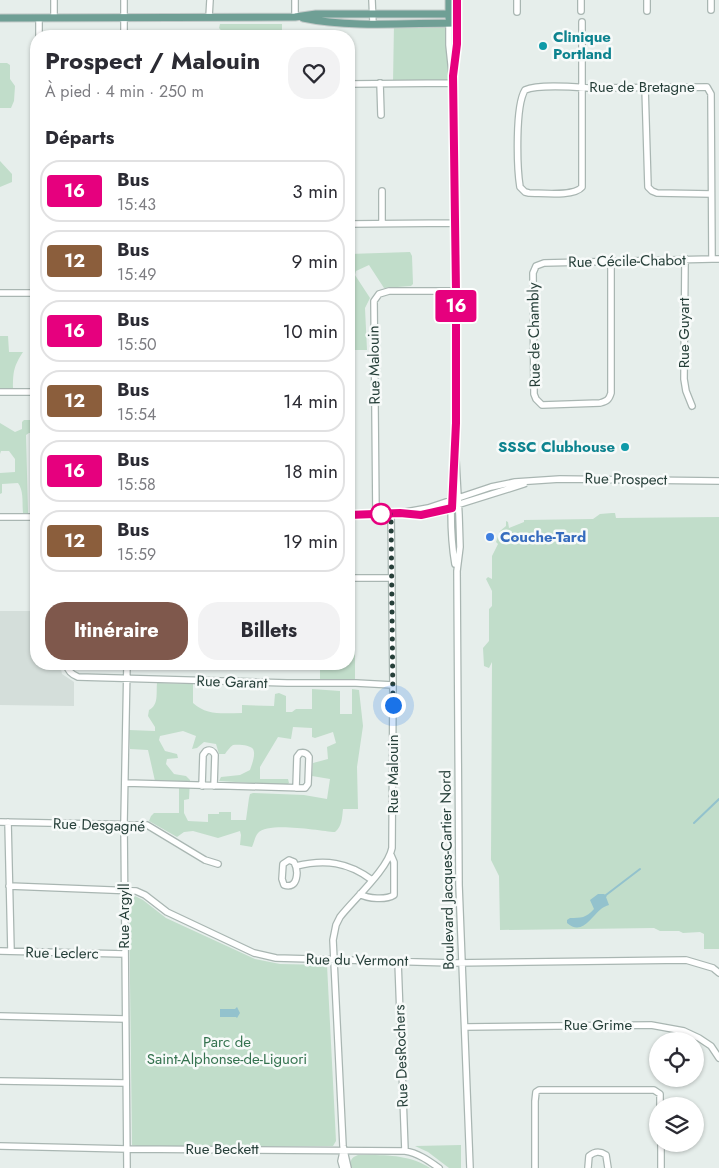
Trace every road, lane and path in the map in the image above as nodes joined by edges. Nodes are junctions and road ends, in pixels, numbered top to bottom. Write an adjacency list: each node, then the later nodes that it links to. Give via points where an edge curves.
1 (54, 0): 23 (street)
2 (124, 0): 18 (street)
3 (210, 0): 19 (street)
4 (295, 0): 20 (street)
5 (372, 0): 16 (street)
6 (449, 0): 17 (main road, Boulevard Jacques-Cartier Nord)
7 (457, 0): 17 (main road, Boulevard Jacques-Cartier Nord)
8 (518, 0): 15 (street)
9 (581, 0): 13 (street)
10 (647, 0): 14 (street)
11 (711, 0): 12 (street)
12 (711, 10)
13 (581, 11)
14 (647, 11)
15 (517, 12)
16 (372, 14): 17 (main road); 20 (main road); 25 (street)
17 (453, 14): 26 (main road, Boulevard Jacques-Cartier Nord)
18 (124, 17): 19 (main road); 23 (main road); 28 (street)
19 (210, 17): 20 (main road)
20 (295, 17): 25 (main road)
21 (0, 18): 22 (main road)
22 (39, 18): 23 (main road); 27 (street)
23 (54, 18)
24 (582, 22): 32 (street)
25 (373, 23): 26 (main road)
26 (453, 23): 29 (street, Boulevard Jacques-Cartier Nord, via 449,45)
27 (39, 30)
28 (124, 30)
29 (453, 80): 30 (street); 38 (street, Boulevard Jacques-Cartier Nord)
30 (380, 83): 31 (street); 34 (street)
31 (355, 84)
32 (583, 87): 32 (street, Rue de Bretagne, via 582,187 573,193 529,193 522,190 519,183 518,130 525,90); 33 (street, Rue de Bretagne)
33 (645, 87): 36 (street, via 648,187 657,193); 36 (street, Rue de Bretagne, via 707,87 710,90)
34 (381, 115)
35 (382, 191): 37 (street)
36 (711, 194): 41 (street, Rue de Bretagne)
37 (382, 223): 38 (street); 39 (street)
38 (455, 223): 44 (street, Boulevard Jacques-Cartier Nord)
39 (355, 224)
40 (685, 259): 41 (street, Rue Cécile-Chabot); 42 (street, Rue Cécile-Chabot); 49 (street, Rue Guyart, via 684,379)
41 (716, 259)
42 (611, 261): 43 (street, Rue Cécile-Chabot); 43 (street, Rue de Chambly, via 611,393 606,402 600,403 542,405 536,399 533,273)
43 (536, 266)
44 (456, 291): 50 (street, Boulevard Jacques-Cartier Nord); 58 (street, Rue Malouin, via 389,291 379,294 374,302)
45 (0, 293): 46 (street)
46 (30, 293)
47 (0, 392): 48 (street)
48 (30, 392)
49 (692, 406)
50 (455, 442): 53 (street, Boulevard Jacques-Cartier Nord); 54 (street, Boulevard Jacques-Cartier Nord)
51 (533, 481): 52 (street, Rue Prospect, via 560,478); 53 (street, Rue Prospect, via 503,484); 55 (street, Rue Prospect)
52 (719, 481)
53 (459, 497): 54 (street, Rue Prospect); 55 (street, Boulevard Jacques-Cartier Nord)
54 (452, 500): 56 (street, Boulevard Jacques-Cartier Nord); 57 (street, Rue Prospect)
55 (459, 505): 56 (street, Rue Prospect); 63 (street, Boulevard Jacques-Cartier Nord)
56 (452, 508): 57 (street, Rue Prospect, via 428,514); 63 (street, Boulevard Jacques-Cartier Nord, via 452,548)
57 (400, 513): 59 (street, Rue Prospect)
58 (376, 514): 59 (street, Rue Prospect); 60 (street, Rue Prospect)
59 (391, 514): 65 (street, Rue Malouin)
60 (355, 515)
61 (0, 517): 62 (street)
62 (30, 517)
63 (457, 571): 89 (street, Boulevard Jacques-Cartier Nord)
64 (355, 578): 65 (street)
65 (392, 578): 69 (street, Rue Malouin)
66 (67, 670): 68 (street, Rue Garant, via 78,676)
67 (127, 670): 68 (street, Rue Argyll)
68 (127, 678): 69 (street, Rue Garant); 70 (street, Rue Argyll)
69 (393, 686): 77 (street, Rue Malouin)
70 (126, 783): 71 (street); 76 (street, Rue Argyll)
71 (202, 786): 72 (street); 72 (street, via 203,755 209,750 215,755)
72 (214, 786): 73 (street)
73 (296, 788): 73 (street, via 305,788 308,784 309,758 303,752 297,757)
74 (0, 822): 75 (street, Rue Desgagné)
75 (8, 822): 76 (street, Rue Desgagné); 81 (street)
76 (124, 823): 78 (street, Rue Desgagné, via 152,826 205,860); 82 (street, Rue Argyll)
77 (391, 855): 80 (street); 83 (street, Rue Malouin, via 394,895 367,897)
78 (218, 864)
79 (296, 866): 80 (street, via 342,864)
80 (372, 880): 83 (street)
81 (9, 886): 82 (street, Rue du Vermont); 85 (street)
82 (124, 890): 86 (street, Rue Argyll); 87 (street, Rue du Vermont, via 141,893 167,912 262,956)
83 (360, 894): 87 (street, via 336,925 332,940)
84 (0, 951): 85 (street, Rue Leclerc)
85 (11, 952): 86 (street, Rue Leclerc)
86 (125, 954): 92 (street, Rue Argyll)
87 (333, 960): 88 (street, Rue du Vermont); 100 (street)
88 (398, 961): 89 (street, Rue du Vermont); 101 (street, Rue DesRochers)
89 (462, 962): 90 (street, Rue du Vermont, via 686,960); 93 (street, Boulevard Jacques-Cartier Nord)
90 (719, 973)
91 (0, 1016): 92 (street)
92 (125, 1019): 96 (street, Rue Argyll)
93 (465, 1027): 94 (street, Rue Grime, via 651,1025 684,1031 699,1038 711,1046); 107 (street, Boulevard Jacques-Cartier Nord)
94 (719, 1058)
95 (0, 1080): 96 (street)
96 (125, 1083): 99 (street, Rue Argyll)
97 (660, 1097): 108 (street, via 654,1090 536,1092)
98 (0, 1146): 99 (street, Rue Beckett)
99 (127, 1149): 100 (street, Rue Beckett); 103 (street, Rue Argyll)
100 (343, 1150): 101 (street, Rue Beckett); 104 (street); 105 (street)
101 (406, 1151): 106 (street, Rue Beckett)
102 (661, 1152): 111 (street)
103 (126, 1168)
104 (343, 1168)
105 (348, 1168)
106 (440, 1168)
107 (470, 1168)
108 (535, 1168)
109 (588, 1168): 110 (street, via 589,1156 599,1152 606,1155)
110 (608, 1168)
111 (661, 1168)

